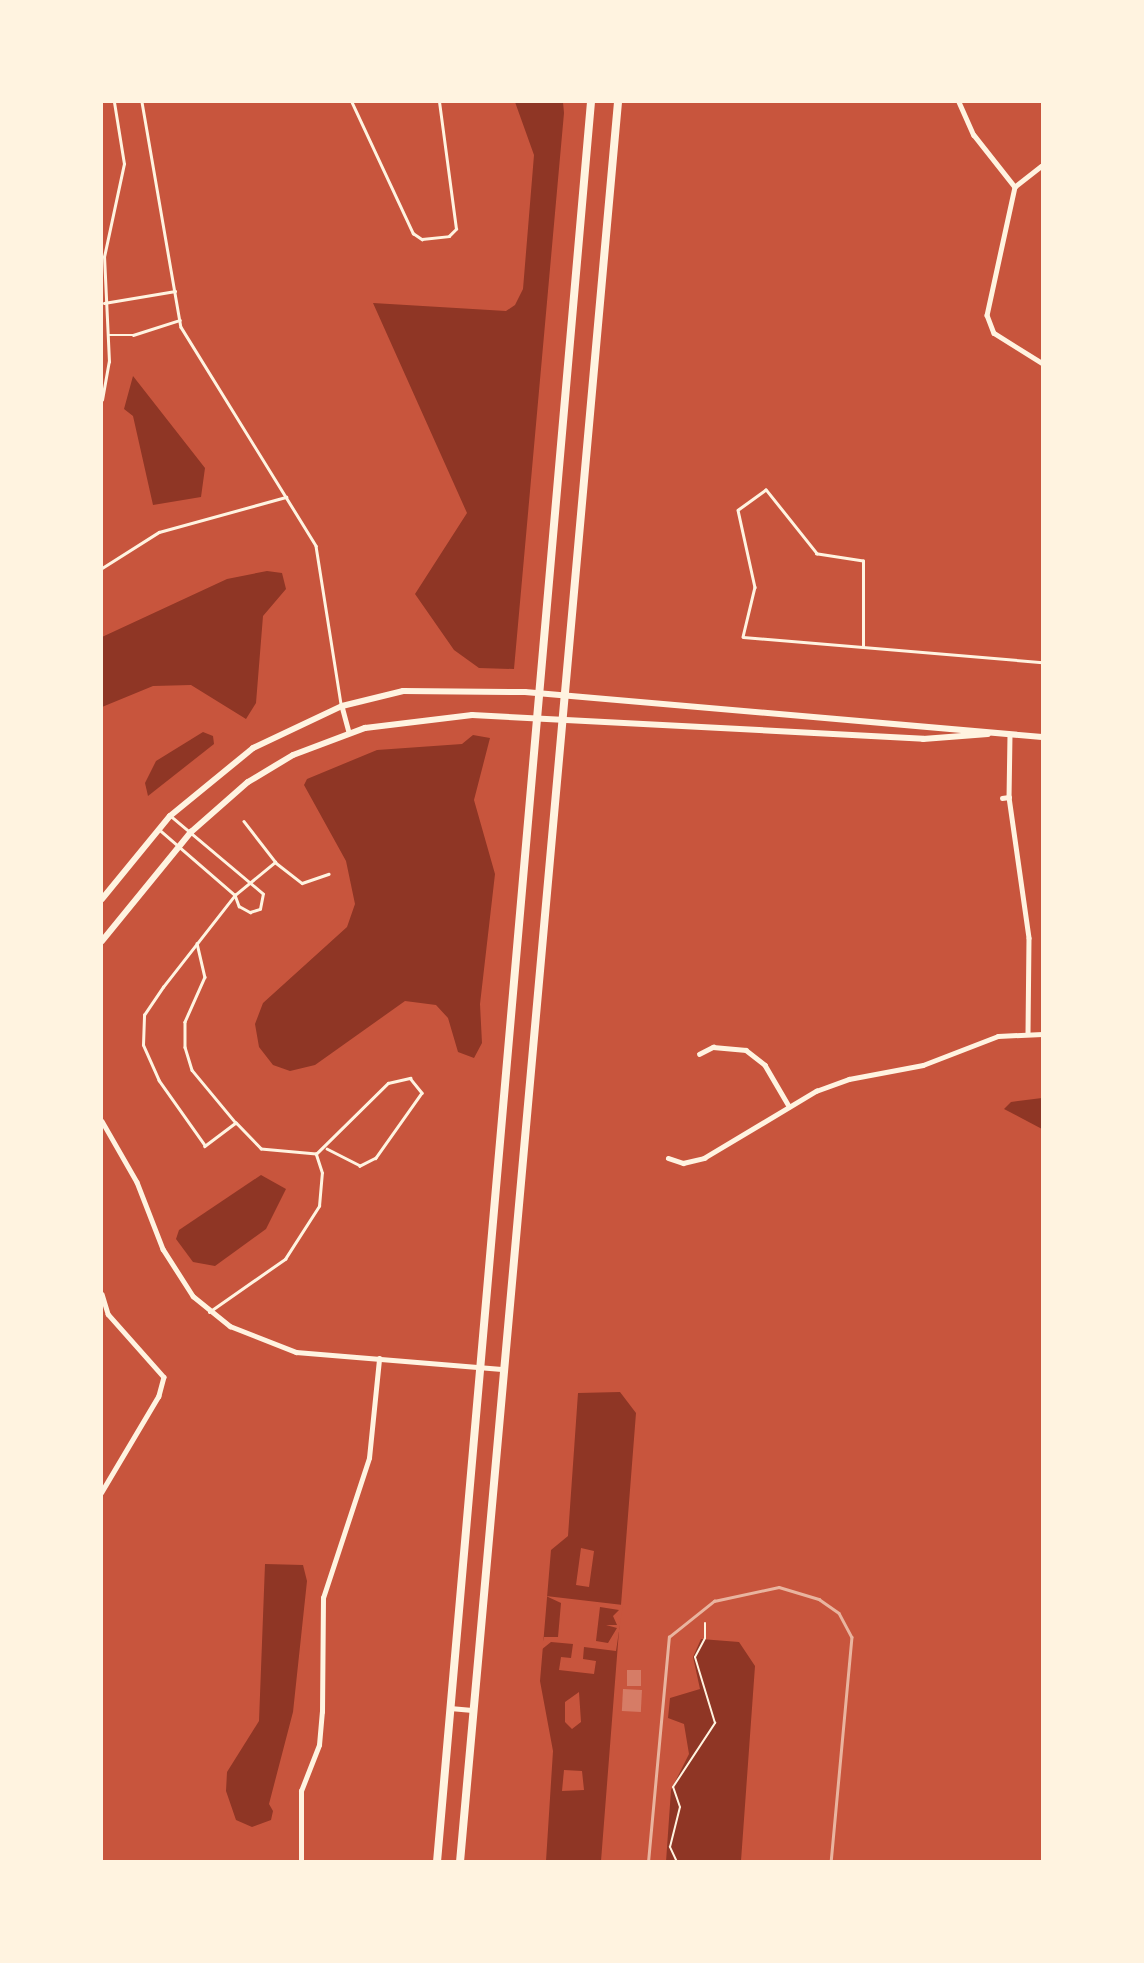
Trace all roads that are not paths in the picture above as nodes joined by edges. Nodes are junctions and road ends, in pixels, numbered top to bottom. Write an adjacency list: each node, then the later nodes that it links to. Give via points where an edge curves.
1 (114, 102): 11 (lane, via 124,164 106,238)
2 (142, 102): 10 (lane)
3 (352, 102): 4 (lane, via 413,233 422,239 449,236 456,229)
4 (439, 102)
5 (591, 102): 20 (main road)
6 (618, 102): 21 (main road)
7 (959, 102): 9 (street, via 974,135)
8 (1042, 166): 9 (street)
9 (1015, 187): 14 (street, via 987,315 994,333)
10 (175, 291): 11 (lane); 12 (lane)
11 (104, 303): 13 (lane)
12 (180, 320): 13 (lane, via 133,335); 16 (lane)
13 (108, 335): 15 (lane)
14 (1042, 363)
15 (102, 400)
16 (286, 497): 17 (lane, via 159,532); 22 (lane, via 321,559 325,631)
17 (102, 568)
18 (863, 647): 18 (lane, via 743,638 755,587 738,510 766,490 817,554 863,561); 19 (lane)
19 (1042, 662)
20 (541, 694): 21 (street); 22 (street, via 439,688); 23 (main road)
21 (568, 697): 24 (main road); 26 (street)
22 (342, 706): 25 (street); 31 (street, via 253,748)
23 (540, 721): 24 (street); 25 (street, via 440,716); 55 (main road)
24 (566, 723): 26 (street, via 958,741); 56 (main road, via 525,1079)
25 (349, 733): 34 (street, via 248,782)
26 (990, 734): 27 (street)
27 (1010, 735): 28 (street); 29 (street)
28 (1042, 737)
29 (1009, 797): 30 (street); 43 (street, via 1026,901)
30 (1002, 798)
31 (170, 816): 33 (street); 34 (lane)
32 (244, 822): 36 (lane)
33 (158, 829): 35 (lane); 40 (street)
34 (191, 832): 35 (street); 38 (lane)
35 (179, 846): 39 (lane); 41 (street)
36 (275, 862): 37 (lane, via 302,883); 38 (lane)
37 (328, 874)
38 (251, 881): 39 (lane); 39 (lane, via 264,894 260,909 250,912)
39 (235, 895): 42 (lane)
40 (102, 899)
41 (102, 941)
42 (197, 943): 48 (lane, via 205,977 185,1022 185,1047 192,1070); 48 (lane, via 144,1015 143,1045 159,1081 205,1146)
43 (1028, 1033): 44 (street); 46 (street, via 849,1079)
44 (1042, 1034)
45 (699, 1054): 46 (street, via 713,1047 746,1050 765,1065)
46 (789, 1107): 51 (street, via 704,1158 683,1163)
47 (102, 1121): 53 (street, via 137,1182 163,1249)
48 (236, 1123): 50 (lane, via 261,1149)
49 (327, 1149): 49 (lane, via 388,1083 410,1078 422,1093 376,1158 360,1166); 50 (lane)
50 (316, 1154): 53 (lane, via 319,1206 306,1231 285,1259)
51 (668, 1158)
52 (102, 1294): 57 (street, via 108,1314 163,1377 159,1396)
53 (209, 1312): 54 (street, via 266,1345)
54 (379, 1359): 55 (street); 60 (street, via 369,1458 323,1598 322,1712 319,1745 301,1791)
55 (478, 1367): 56 (street); 58 (main road)
56 (501, 1369): 59 (main road)
57 (102, 1492)
58 (450, 1708): 59 (street); 61 (main road)
59 (472, 1710): 62 (main road)
60 (301, 1861)
61 (437, 1861)
62 (460, 1861)

